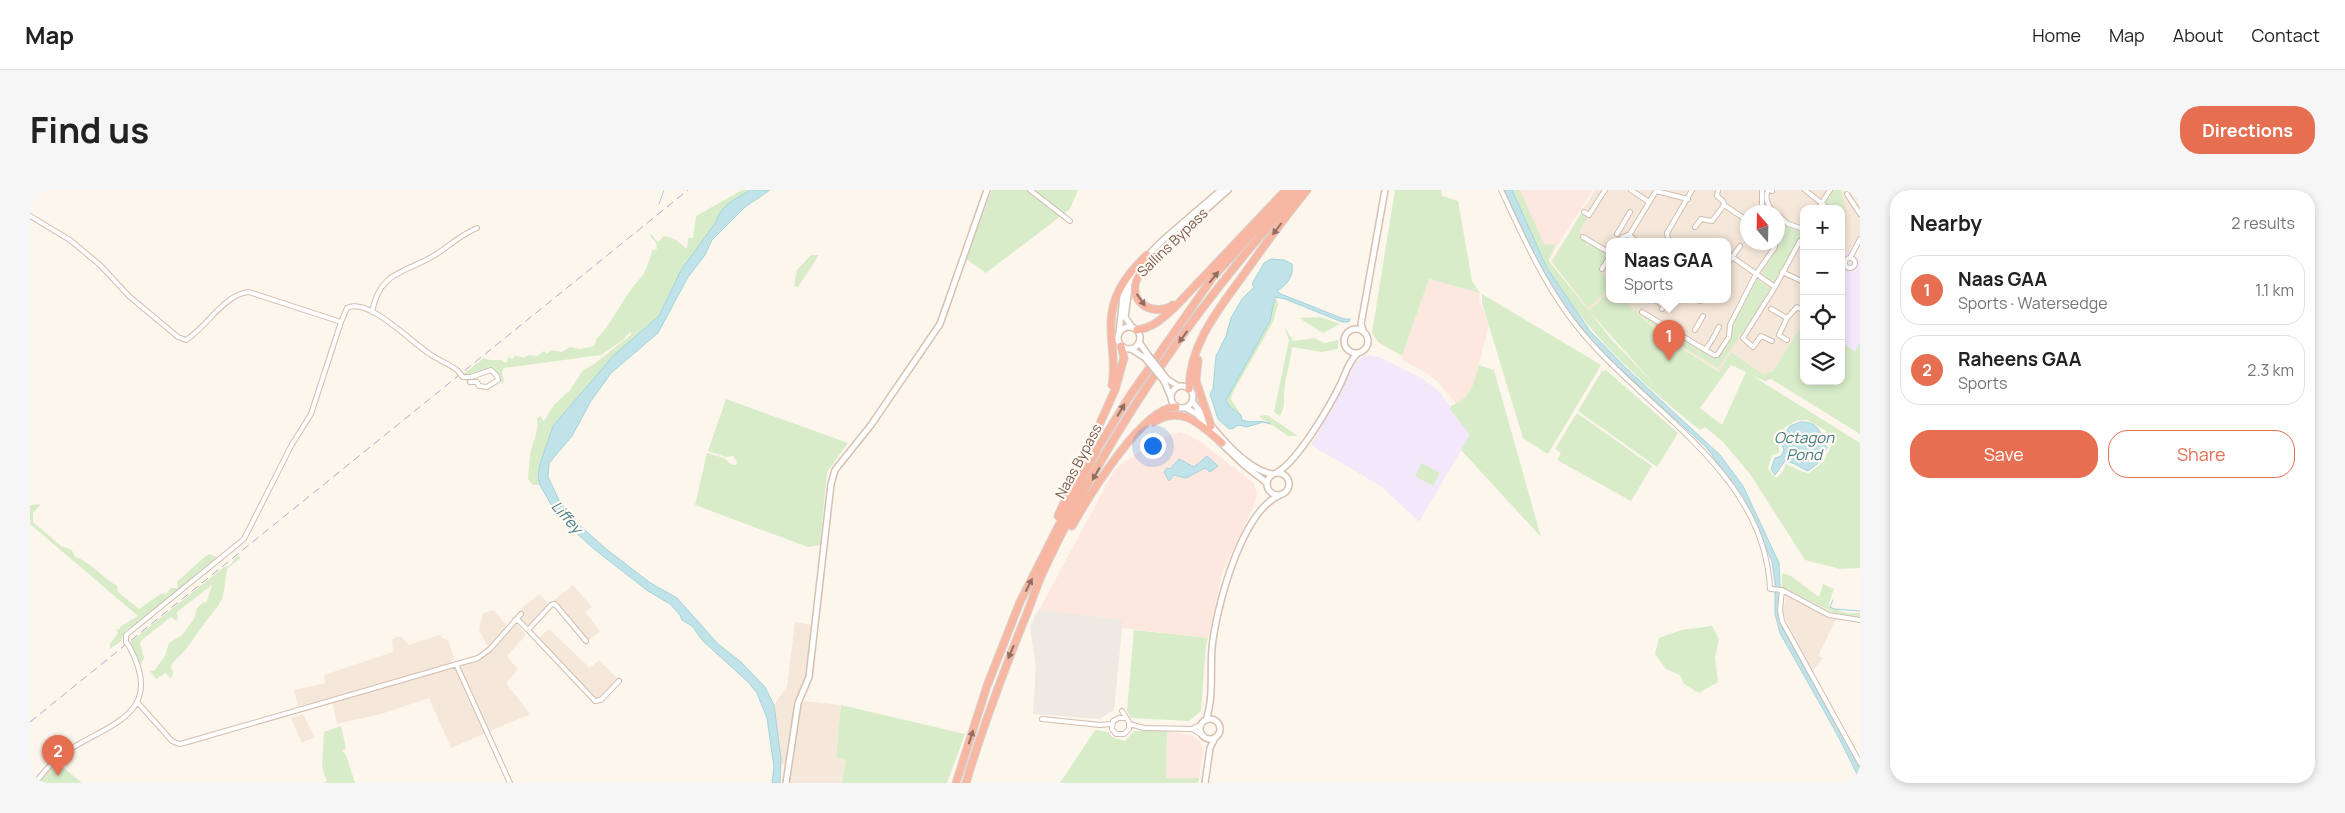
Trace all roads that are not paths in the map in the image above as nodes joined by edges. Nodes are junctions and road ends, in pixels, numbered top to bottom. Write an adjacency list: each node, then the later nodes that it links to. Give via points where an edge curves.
1 (987, 190): 140 (main road, via 937,328 871,425 835,470 809,677 798,703)
2 (1030, 190): 36 (street)
3 (1221, 190): 53 (main road, Sallins Bypass)
4 (1228, 190): 53 (main road, Sallins Bypass)
5 (1286, 190): 62 (highway)
6 (1292, 190): 112 (highway, Naas Bypass, one-way to 6, via 1099,446 1128,397 1213,277)
7 (1301, 190): 117 (highway, Naas Bypass, one-way to 117, via 1234,266 1148,385 1084,493 1042,575)
8 (1307, 190): 80 (highway, one-way to 80, via 1218,310)
9 (1385, 190): 74 (main road)
10 (1502, 190): 113 (street, via 1542,275 1566,312 1612,365 1700,447 1736,491 1765,552 1770,589)
11 (1605, 190): 30 (street, via 1589,215)
12 (1631, 190): 24 (street)
13 (1655, 190): 23 (street); 24 (street)
14 (1692, 190): 23 (street)
15 (1718, 190): 26 (street, via 1717,196)
16 (1762, 190): 27 (street)
17 (1770, 190): 28 (street, via 1766,195)
18 (1805, 190): 25 (street)
19 (1830, 190): 25 (street)
20 (1855, 190): 22 (main road)
21 (1847, 194): 32 (street)
22 (1860, 197)
23 (1688, 199): 47 (street, via 1667,233)
24 (1649, 202): 38 (street)
25 (1821, 203): 29 (street)
26 (1724, 205): 34 (street); 39 (street, via 1712,221 1702,219)
27 (1762, 205)
28 (1768, 205)
29 (1824, 205)
30 (1584, 212)
31 (1630, 212): 35 (street)
32 (1860, 214)
33 (30, 216): 73 (street, via 70,240 100,265 130,297 186,340 199,332 234,296 249,292)
34 (1740, 216)
35 (1626, 218): 38 (street); 42 (street)
36 (1070, 221)
37 (1785, 221): 41 (street)
38 (1635, 222): 43 (street)
39 (1695, 227)
40 (477, 228): 68 (street, via 426,260 396,273 380,290)
41 (1800, 228)
42 (1617, 234)
43 (1628, 236): 45 (street); 46 (street)
44 (1583, 237): 52 (street)
45 (1622, 238)
46 (1631, 238)
47 (1668, 238)
48 (1860, 239): 55 (street)
49 (1800, 241): 58 (street)
50 (1740, 246): 54 (street)
51 (1773, 250): 59 (street)
52 (1606, 252)
53 (1149, 257): 62 (highway, one-way to 62, via 1136,280 1135,292 1141,303 1152,310 1160,310); 76 (main road, Sallins Bypass, via 1128,289 1124,316); 78 (main road, Sallins Bypass, via 1125,290); 100 (highway, via 1127,276 1115,300 1111,327 1115,364)
54 (1732, 257): 59 (street)
55 (1850, 258)
56 (1606, 262): 57 (street)
57 (1602, 269)
58 (1782, 272): 60 (street); 61 (street)
59 (1756, 274): 61 (street); 88 (street, via 1730,325 1725,344 1717,355)
60 (1800, 280)
61 (1775, 287): 65 (street)
62 (1185, 295): 76 (highway, via 1159,322 1149,328)
63 (1656, 303): 66 (street)
64 (1665, 303): 66 (street)
65 (1768, 307): 71 (street); 84 (street, via 1743,338 1753,347 1761,336)
66 (1661, 309): 72 (street)
67 (1800, 309): 71 (street, via 1797,307)
68 (372, 312): 73 (street, via 349,306); 93 (street, bridge, via 463,377 491,370 498,380 487,387)
69 (1642, 312): 72 (street)
70 (1703, 316): 81 (street)
71 (1787, 318): 82 (street, via 1779,335)
72 (1655, 319): 81 (street)
73 (340, 322): 122 (street, bridge, via 311,414 290,446 244,539 126,635 141,680 142,692)
74 (1362, 324): 77 (main road); 79 (main road)
75 (1719, 327): 88 (street)
76 (1134, 329): 78 (main road, via 1124,328); 83 (main road, via 1140,336)
77 (1356, 329): 79 (main road); 87 (main road, via 1344,339)
78 (1119, 333): 85 (main road)
79 (1364, 333): 89 (main road, via 1367,344)
80 (1202, 338): 95 (highway, via 1191,368); 101 (highway, via 1196,381)
81 (1688, 340): 88 (street)
82 (1787, 340)
83 (1139, 342): 86 (main road); 90 (main road)
84 (1772, 342)
85 (1121, 346): 86 (main road); 100 (highway, via 1124,358)
86 (1130, 349): 90 (main road)
87 (1349, 350): 89 (main road); 91 (main road)
88 (1705, 350)
89 (1358, 352): 91 (main road)
90 (1147, 356): 92 (main road, bridge)
91 (1350, 361): 104 (main road, via 1318,423)
92 (1166, 380): 94 (main road); 96 (main road)
93 (470, 382)
94 (1178, 386): 95 (main road); 96 (main road)
95 (1189, 389): 97 (main road, via 1193,394)
96 (1170, 396): 98 (main road)
97 (1192, 401): 99 (main road); 101 (main road)
98 (1176, 407): 99 (main road); 102 (highway, via 1157,414)
99 (1186, 408): 103 (main road, via 1197,414)
100 (1107, 410): 112 (highway)
101 (1211, 426): 106 (main road, via 1250,465)
102 (1129, 442): 103 (highway, via 1161,418 1180,415 1197,422); 117 (highway, via 1066,536)
103 (1222, 443): 108 (main road)
104 (1288, 466): 105 (main road); 107 (main road)
105 (1278, 472): 106 (main road); 107 (main road)
106 (1272, 474): 108 (main road)
107 (1287, 477): 110 (main road, via 1289,487)
108 (1266, 483): 109 (main road)
109 (1268, 489): 110 (main road); 111 (main road)
110 (1280, 495): 111 (main road)
111 (1264, 505): 123 (main road, via 1244,536 1223,593 1212,648)
112 (1040, 563): 141 (highway, Naas Bypass, one-way to 112, via 987,686 1020,602)
113 (1779, 589): 116 (street, via 1829,614); 137 (street, via 1782,621)
114 (521, 614): 115 (street)
115 (516, 620): 118 (street); 120 (street, via 484,655)
116 (1860, 620)
117 (1024, 622): 142 (highway, Naas Bypass, one-way to 142, via 980,735)
118 (528, 630): 119 (street, via 555,604); 121 (street, via 595,701 601,700)
119 (586, 641)
120 (456, 664): 122 (street, via 178,744); 139 (street)
121 (619, 682)
122 (138, 703): 138 (street, via 109,728 62,754)
123 (1211, 708): 125 (main road); 126 (main road)
124 (1042, 719): 129 (street)
125 (1216, 721): 126 (main road); 135 (main road, via 1220,729)
126 (1204, 722): 132 (street); 134 (main road, via 1201,731)
127 (1112, 724): 128 (street, via 1122,711); 129 (street); 131 (street)
128 (1129, 724): 130 (street); 133 (street)
129 (1100, 725): 131 (street)
130 (1135, 727): 132 (street); 133 (street)
131 (1112, 729): 133 (street, via 1122,735)
132 (1192, 729): 134 (street)
133 (1128, 731)
134 (1205, 737): 135 (main road); 136 (main road)
135 (1216, 737): 136 (main road)
136 (1210, 748): 143 (main road)
137 (1860, 763)
138 (35, 783)
139 (510, 783)
140 (786, 783)
141 (956, 783)
142 (966, 783)
143 (1204, 783)

